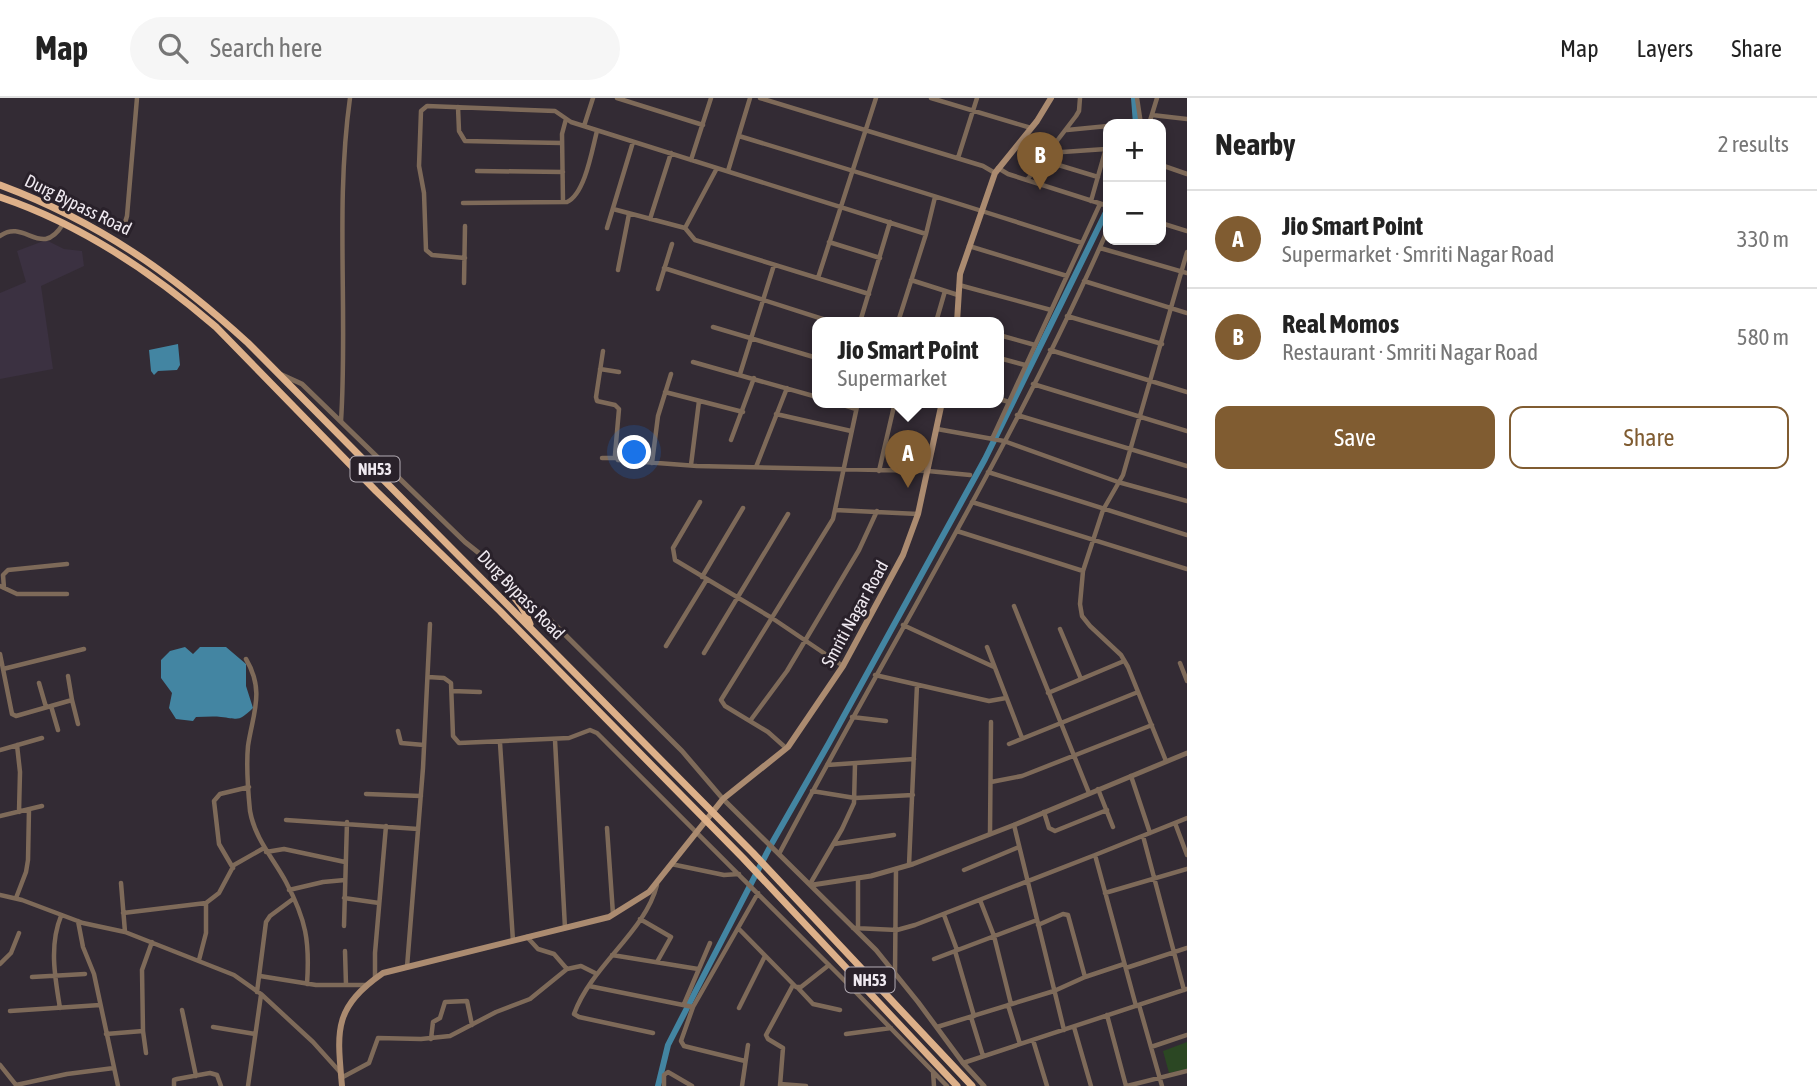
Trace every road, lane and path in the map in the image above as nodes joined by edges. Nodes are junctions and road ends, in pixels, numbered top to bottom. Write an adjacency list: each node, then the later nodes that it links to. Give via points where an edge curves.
1 (137, 98): 69 (street)
2 (351, 98): 140 (street, via 343,186)
3 (593, 98): 24 (street)
4 (617, 98): 15 (street)
5 (711, 98): 23 (street)
6 (750, 98): 30 (street)
7 (760, 98): 27 (street)
8 (876, 98): 27 (street)
9 (931, 98): 17 (street)
10 (977, 98): 17 (street)
11 (1051, 98): 26 (main road)
12 (1080, 98): 28 (street, via 1079,111)
13 (1138, 98): 20 (street)
14 (1157, 98): 18 (street)
15 (628, 100): 23 (street)
16 (458, 107): 19 (street, via 555,111); 32 (street, via 459,131 465,141); 80 (street, via 423,107 419,166 426,250 432,255)
17 (973, 111): 26 (street); 36 (street)
18 (1152, 115): 21 (street); 22 (street)
19 (566, 119): 24 (street); 32 (street)
20 (1140, 119)
21 (1151, 119)
22 (1187, 119)
23 (703, 125): 37 (street)
24 (584, 127): 29 (street)
25 (1103, 127): 28 (street)
26 (1031, 128): 43 (main road)
27 (866, 129): 36 (street); 42 (street)
28 (1066, 130): 35 (street)
29 (597, 131): 31 (street); 54 (street, via 578,194)
30 (739, 135): 42 (street); 45 (street)
31 (633, 142): 34 (street); 59 (street)
32 (562, 143): 46 (street)
33 (1103, 149): 35 (street)
34 (671, 153): 37 (street); 62 (street)
35 (1047, 153): 38 (street)
36 (958, 158): 43 (street)
37 (691, 160): 41 (street)
38 (1042, 160): 48 (street); 49 (street)
39 (1103, 160): 48 (street)
40 (1166, 167): 47 (street)
41 (717, 168): 45 (street); 68 (street)
42 (851, 170): 52 (street); 58 (street)
43 (997, 170): 49 (street); 60 (main road)
44 (477, 171): 46 (street)
45 (728, 171): 58 (street)
46 (563, 172): 54 (street)
47 (1187, 174)
48 (1098, 177): 53 (street)
49 (1027, 180): 53 (street)
50 (0, 185): 118 (highway, Durg Bypass Road / NH53, via 96,228 136,252 220,318)
51 (0, 197): 64 (highway, Durg Bypass Road / NH53)
52 (935, 197): 60 (street); 71 (street)
53 (1091, 201): 56 (street)
54 (563, 202): 55 (street)
55 (463, 204)
56 (1100, 204): 57 (street); 75 (street)
57 (1103, 205)
58 (840, 206): 63 (street); 74 (street)
59 (613, 209): 61 (street); 67 (street)
60 (981, 209): 75 (street); 77 (main road)
61 (629, 214): 62 (street); 84 (street)
62 (650, 219): 68 (street)
63 (890, 222): 71 (street); 81 (street)
64 (63, 224): 72 (street, via 46,240 13,231); 403 (highway, Durg Bypass Road / NH53, via 130,261 216,327 766,882)
65 (1166, 225): 70 (street)
66 (465, 226): 80 (street)
67 (607, 228)
68 (685, 228): 82 (street, via 695,240)
69 (122, 229)
70 (1187, 232)
71 (926, 234): 88 (street)
72 (0, 236)
73 (1103, 241): 78 (street)
74 (829, 242): 81 (street); 87 (street)
75 (1082, 243): 86 (street)
76 (672, 244): 83 (street)
77 (968, 246): 86 (street); 91 (main road)
78 (1100, 248): 85 (street); 89 (street)
79 (1187, 253): 85 (street)
80 (465, 258): 90 (street)
81 (880, 258): 94 (street)
82 (775, 264): 87 (street); 96 (street)
83 (664, 268): 92 (street); 96 (street)
84 (618, 270)
85 (1184, 273): 97 (street)
86 (1067, 276): 98 (street)
87 (818, 278): 94 (street)
88 (911, 280): 93 (street); 103 (street)
89 (1084, 281): 97 (street); 100 (street)
90 (464, 283)
91 (958, 285): 95 (main road); 98 (street)
92 (657, 289)
93 (945, 291): 95 (street); 104 (street)
94 (869, 294): 102 (street)
95 (958, 295): 105 (main road)
96 (764, 300): 101 (street); 108 (street)
97 (1171, 308): 99 (street); 109 (street)
98 (1051, 310): 110 (street)
99 (1187, 313)
100 (1067, 316): 109 (street); 111 (street)
101 (817, 317)
102 (862, 317)
103 (900, 317)
104 (937, 317)
105 (957, 317)
106 (713, 327): 108 (street)
107 (1004, 336): 110 (street)
108 (751, 338): 113 (street); 121 (street)
109 (1162, 344): 123 (street)
110 (1035, 345): 116 (street)
111 (1050, 350): 123 (street); 124 (street)
112 (603, 351): 117 (street)
113 (812, 356)
114 (1004, 359): 116 (street)
115 (693, 362): 121 (street)
116 (1026, 365): 131 (street)
117 (600, 369): 119 (street); 149 (street, via 597,401 620,409)
118 (276, 372): 140 (street, via 302,384); 184 (highway, Durg Bypass Road / NH53)
119 (619, 372)
120 (671, 374): 126 (street)
121 (740, 374): 122 (street)
122 (754, 378): 125 (street); 136 (street)
123 (1151, 381): 127 (street); 139 (street)
124 (1033, 384): 138 (street); 139 (street)
125 (787, 388): 128 (street); 137 (street)
126 (665, 392): 130 (street); 150 (street)
127 (1187, 392)
128 (812, 396)
129 (1004, 400): 131 (street)
130 (699, 401): 136 (street); 151 (street)
131 (1009, 401): 144 (street)
132 (853, 408): 135 (street)
133 (894, 408): 155 (street)
134 (941, 408): 141 (main road, Smriti Nagar Road)
135 (856, 409): 142 (street)
136 (743, 412): 145 (street)
137 (776, 414): 142 (street); 153 (street)
138 (1017, 415): 146 (street); 147 (street)
139 (1141, 417): 143 (street); 147 (street)
140 (341, 421): 172 (street)
141 (937, 429): 144 (street); 156 (main road, Smriti Nagar Road)
142 (851, 431): 154 (street)
143 (1187, 431)
144 (992, 439): 146 (street)
145 (731, 440)
146 (1004, 441): 157 (street); 159 (street)
147 (1130, 450): 152 (street); 159 (street)
148 (602, 458): 149 (street)
149 (616, 458): 150 (street)
150 (652, 463): 151 (street)
151 (691, 466): 153 (street)
152 (1187, 466)
153 (756, 467): 154 (street)
154 (843, 469): 155 (street); 164 (street)
155 (879, 471): 156 (street)
156 (928, 471): 158 (street); 168 (main road, Smriti Nagar Road)
157 (988, 472): 162 (street); 165 (street)
158 (970, 475)
159 (1118, 482): 160 (street); 165 (street)
160 (1187, 501)
161 (700, 502): 176 (street, via 672,552 674,560)
162 (972, 502): 169 (street); 171 (street)
163 (743, 508): 176 (street)
164 (835, 510): 166 (street); 181 (street, via 830,526)
165 (1103, 510): 170 (street); 171 (street)
166 (877, 511): 168 (street); 186 (street)
167 (788, 514): 179 (street)
168 (918, 514): 195 (main road, Smriti Nagar Road, via 897,569)
169 (957, 531): 175 (street); 183 (street)
170 (1187, 535)
171 (1093, 540): 174 (street); 175 (street)
172 (489, 561): 184 (highway, via 498,579 521,604); 248 (street, via 673,743)
173 (66, 564): 177 (street, via 8,570)
174 (1187, 569)
175 (1083, 571): 193 (street, via 1082,616)
176 (704, 578): 179 (street); 187 (street)
177 (2, 587): 178 (street, via 17,594)
178 (67, 594)
179 (737, 597): 181 (street); 190 (street)
180 (1014, 606): 208 (street)
181 (772, 618): 186 (street); 215 (street, via 721,700)
182 (430, 624): 200 (street)
183 (903, 625): 196 (street); 198 (street)
184 (531, 628): 404 (highway, Durg Bypass Road / NH53, via 753,853)
185 (1060, 629): 201 (street)
186 (805, 640): 195 (street); 215 (street)
187 (666, 646)
188 (987, 647): 196 (street)
189 (84, 649): 197 (street)
190 (704, 653)
191 (0, 654): 197 (street)
192 (246, 659): 240 (street, via 256,680)
193 (1124, 661): 201 (street); 207 (street)
194 (1180, 663): 202 (street)
195 (843, 666): 230 (main road, Smriti Nagar Road)
196 (994, 667): 210 (street)
197 (3, 669): 209 (street)
198 (875, 675): 204 (street); 214 (street)
199 (68, 676): 212 (street)
200 (428, 677): 205 (street, via 448,680); 229 (street)
201 (1081, 679): 208 (street)
202 (1187, 681)
203 (39, 683): 213 (street)
204 (918, 685): 210 (street, via 989,701); 234 (street)
205 (452, 691): 206 (street); 226 (street, via 454,741 465,745)
206 (480, 692)
207 (1138, 692): 218 (street); 220 (street)
208 (1048, 693): 218 (street)
209 (9, 698): 211 (street); 213 (street, via 16,716)
210 (1006, 698): 224 (street)
211 (0, 700)
212 (72, 700): 213 (street); 219 (street)
213 (48, 707): 221 (street)
214 (852, 717): 216 (street); 237 (street)
215 (750, 721): 230 (street)
216 (886, 722)
217 (991, 722): 239 (street)
218 (1060, 722): 224 (street); 233 (street)
219 (78, 724)
220 (1152, 725): 233 (street); 235 (street)
221 (58, 730)
222 (398, 732): 229 (street, via 401,743)
223 (42, 738): 228 (street)
224 (1022, 738): 227 (street)
225 (555, 740): 226 (street); 264 (street, via 590,730 597,733); 308 (street)
226 (500, 743): 316 (street)
227 (1009, 744)
228 (17, 745): 231 (street); 252 (street)
229 (424, 745): 246 (street)
230 (786, 748): 248 (main road, Smriti Nagar Road)
231 (0, 750)
232 (1187, 753): 235 (street)
233 (1073, 755): 239 (street, via 1022,776); 244 (street)
234 (914, 759): 236 (street); 245 (street)
235 (1166, 761): 238 (street)
236 (855, 764): 237 (street); 247 (street)
237 (826, 765): 242 (street)
238 (1131, 776): 241 (street); 265 (street)
239 (990, 782): 266 (street)
240 (249, 787): 271 (street, via 251,813); 278 (street, via 219,793 214,802 219,844)
241 (1098, 789): 244 (street); 251 (street)
242 (812, 791): 247 (street); 272 (street)
243 (366, 793): 246 (street)
244 (1089, 793): 253 (street)
245 (913, 795): 247 (street); 277 (street)
246 (421, 796): 263 (street)
247 (855, 798): 269 (street)
248 (723, 799): 264 (main road, Smriti Nagar Road); 272 (street)
249 (42, 806): 250 (street)
250 (29, 809): 252 (street); 294 (street, via 28,860)
251 (1107, 810): 253 (street, via 1055,831 1049,828); 261 (street)
252 (19, 812): 254 (street)
253 (1044, 812): 259 (street)
254 (0, 816)
255 (1187, 818): 258 (street)
256 (286, 820): 257 (street)
257 (347, 822): 260 (street); 275 (street)
258 (1175, 823): 265 (street); 274 (street)
259 (1014, 825): 266 (street); 270 (street)
260 (386, 826): 263 (street); 299 (street)
261 (1113, 827)
262 (607, 828): 301 (street)
263 (418, 829): 331 (street)
264 (697, 833): 276 (main road, Smriti Nagar Road); 282 (street)
265 (1150, 833): 268 (street)
266 (990, 834): 277 (street)
267 (894, 835): 269 (street)
268 (1143, 836): 273 (street); 284 (street)
269 (833, 845): 289 (street)
270 (1019, 848): 281 (street); 286 (street)
271 (265, 850): 275 (street); 278 (street); 290 (street)
272 (779, 854): 289 (street)
273 (1095, 855): 286 (street); 291 (street)
274 (1187, 855)
275 (345, 862): 285 (street)
276 (671, 864): 282 (street); 288 (main road, Smriti Nagar Road)
277 (909, 865): 279 (street)
278 (233, 868): 298 (street, via 219,894)
279 (896, 869): 283 (street); 311 (street)
280 (1187, 869): 284 (street)
281 (964, 870)
282 (739, 874): 292 (street)
283 (858, 878): 289 (street); 310 (street)
284 (1155, 878): 291 (street); 322 (street)
285 (345, 880): 290 (street); 295 (street)
286 (1027, 881): 297 (street); 306 (street)
287 (121, 883): 300 (street)
288 (657, 884): 301 (main road, Smriti Nagar Road); 304 (street, via 652,904)
289 (811, 885): 310 (street)
290 (289, 890): 296 (street)
291 (1105, 892): 330 (street)
292 (758, 893): 309 (street); 329 (street)
293 (0, 895): 294 (street)
294 (16, 898): 303 (street)
295 (344, 898): 299 (street); 307 (street)
296 (293, 899): 337 (street, via 266,922); 342 (street, via 307,934)
297 (980, 900): 302 (street); 314 (street)
298 (206, 903): 300 (street); 326 (street, via 206,933)
299 (379, 903): 341 (street)
300 (123, 913): 312 (street)
301 (613, 915): 308 (main road, Smriti Nagar Road)
302 (944, 915): 311 (street); 320 (street)
303 (61, 916): 305 (street); 338 (street, via 55,938)
304 (640, 919): 323 (street); 327 (street, via 671,937)
305 (78, 921): 312 (street); 350 (street)
306 (1037, 923): 314 (street); 340 (street, via 1068,915); 348 (street)
307 (344, 926)
308 (565, 928): 315 (main road, Smriti Nagar Road)
309 (738, 928): 324 (street); 354 (street)
310 (856, 928): 311 (street); 336 (street)
311 (897, 930): 336 (street)
312 (125, 932): 317 (street)
313 (19, 933): 328 (street, via 11,953)
314 (994, 936): 320 (street); 352 (street)
315 (527, 937): 316 (main road, Smriti Nagar Road); 332 (street, via 554,954)
316 (513, 941): 331 (main road, Smriti Nagar Road)
317 (152, 942): 326 (street); 368 (street, via 142,970)
318 (710, 943): 333 (street)
319 (1187, 948): 322 (street)
320 (956, 950): 325 (street); 361 (street)
321 (345, 951): 343 (street)
322 (1174, 952): 330 (street); 347 (street)
323 (611, 955): 327 (street); 334 (street)
324 (765, 956): 346 (street); 356 (street)
325 (934, 959)
326 (199, 960): 349 (street, via 234,975)
327 (657, 962): 333 (street)
328 (0, 964)
329 (829, 965): 346 (street); 366 (street)
330 (1125, 966): 340 (street); 353 (street)
331 (407, 967): 341 (main road, Smriti Nagar Road)
332 (567, 969): 334 (street, via 581,966); 362 (street, via 530,999)
333 (698, 969): 351 (street)
334 (595, 973): 345 (street)
335 (85, 974): 338 (street)
336 (895, 974): 364 (street)
337 (260, 975): 342 (street); 349 (street)
338 (55, 976): 339 (street); 355 (street)
339 (32, 977)
340 (1085, 977): 348 (street)
341 (375, 979): 344 (main road, Smriti Nagar Road)
342 (307, 984): 343 (street)
343 (346, 985): 344 (street)
344 (366, 985): 387 (main road, via 352,1000 340,1025)
345 (589, 986): 351 (street); 369 (street, via 576,1016)
346 (796, 986): 358 (street, via 813,1004); 391 (street, via 766,1035 783,1048)
347 (1186, 990): 353 (street)
348 (1054, 991): 352 (street); 367 (street)
349 (259, 993): 371 (street); 387 (street, via 313,1042)
350 (100, 1004): 355 (street); 370 (street)
351 (684, 1004): 354 (street)
352 (1010, 1005): 361 (street); 376 (street)
353 (1138, 1005): 360 (street); 378 (street)
354 (693, 1007): 381 (street, via 683,1045)
355 (61, 1008): 359 (street)
356 (739, 1008)
357 (182, 1010): 388 (street)
358 (840, 1010)
359 (10, 1011)
360 (1107, 1015): 365 (street); 408 (street)
361 (972, 1016): 364 (street); 380 (street)
362 (472, 1025): 374 (street); 374 (street, via 467,1001 446,1001 440,1018 432,1023)
363 (213, 1027): 371 (street)
364 (937, 1027): 382 (street)
365 (1074, 1027): 367 (street); 407 (street)
366 (891, 1028): 372 (street); 385 (street)
367 (1064, 1030): 375 (street)
368 (143, 1031): 370 (street); 379 (street)
369 (653, 1032)
370 (106, 1034): 384 (street)
371 (255, 1034): 395 (street)
372 (846, 1034)
373 (1187, 1035): 378 (street)
374 (431, 1039): 387 (street, via 378,1038 369,1063)
375 (1033, 1040): 376 (street); 406 (street)
376 (1020, 1044): 380 (street)
377 (748, 1045): 381 (street)
378 (1151, 1047): 389 (street)
379 (146, 1053)
380 (983, 1056): 382 (street)
381 (745, 1060): 399 (street)
382 (963, 1063): 405 (street)
383 (0, 1065): 390 (street)
384 (114, 1068): 390 (street); 392 (street)
385 (933, 1071): 401 (street); 402 (street)
386 (1187, 1071): 389 (street)
387 (341, 1075): 396 (main road)
388 (196, 1076): 393 (street, via 177,1079); 394 (street, via 217,1075)
389 (1159, 1078): 408 (street); 409 (street)
390 (16, 1085)
391 (780, 1085): 400 (street)
392 (118, 1086)
393 (174, 1086)
394 (221, 1086)
395 (248, 1086)
396 (342, 1086)
397 (664, 1086): 398 (street, via 668,1072)
398 (692, 1086)
399 (742, 1086)
400 (806, 1086)
401 (934, 1086)
402 (947, 1086)
403 (957, 1086)
404 (972, 1086)
405 (984, 1086)
406 (1047, 1086)
407 (1091, 1086)
408 (1126, 1086)
409 (1162, 1086)

